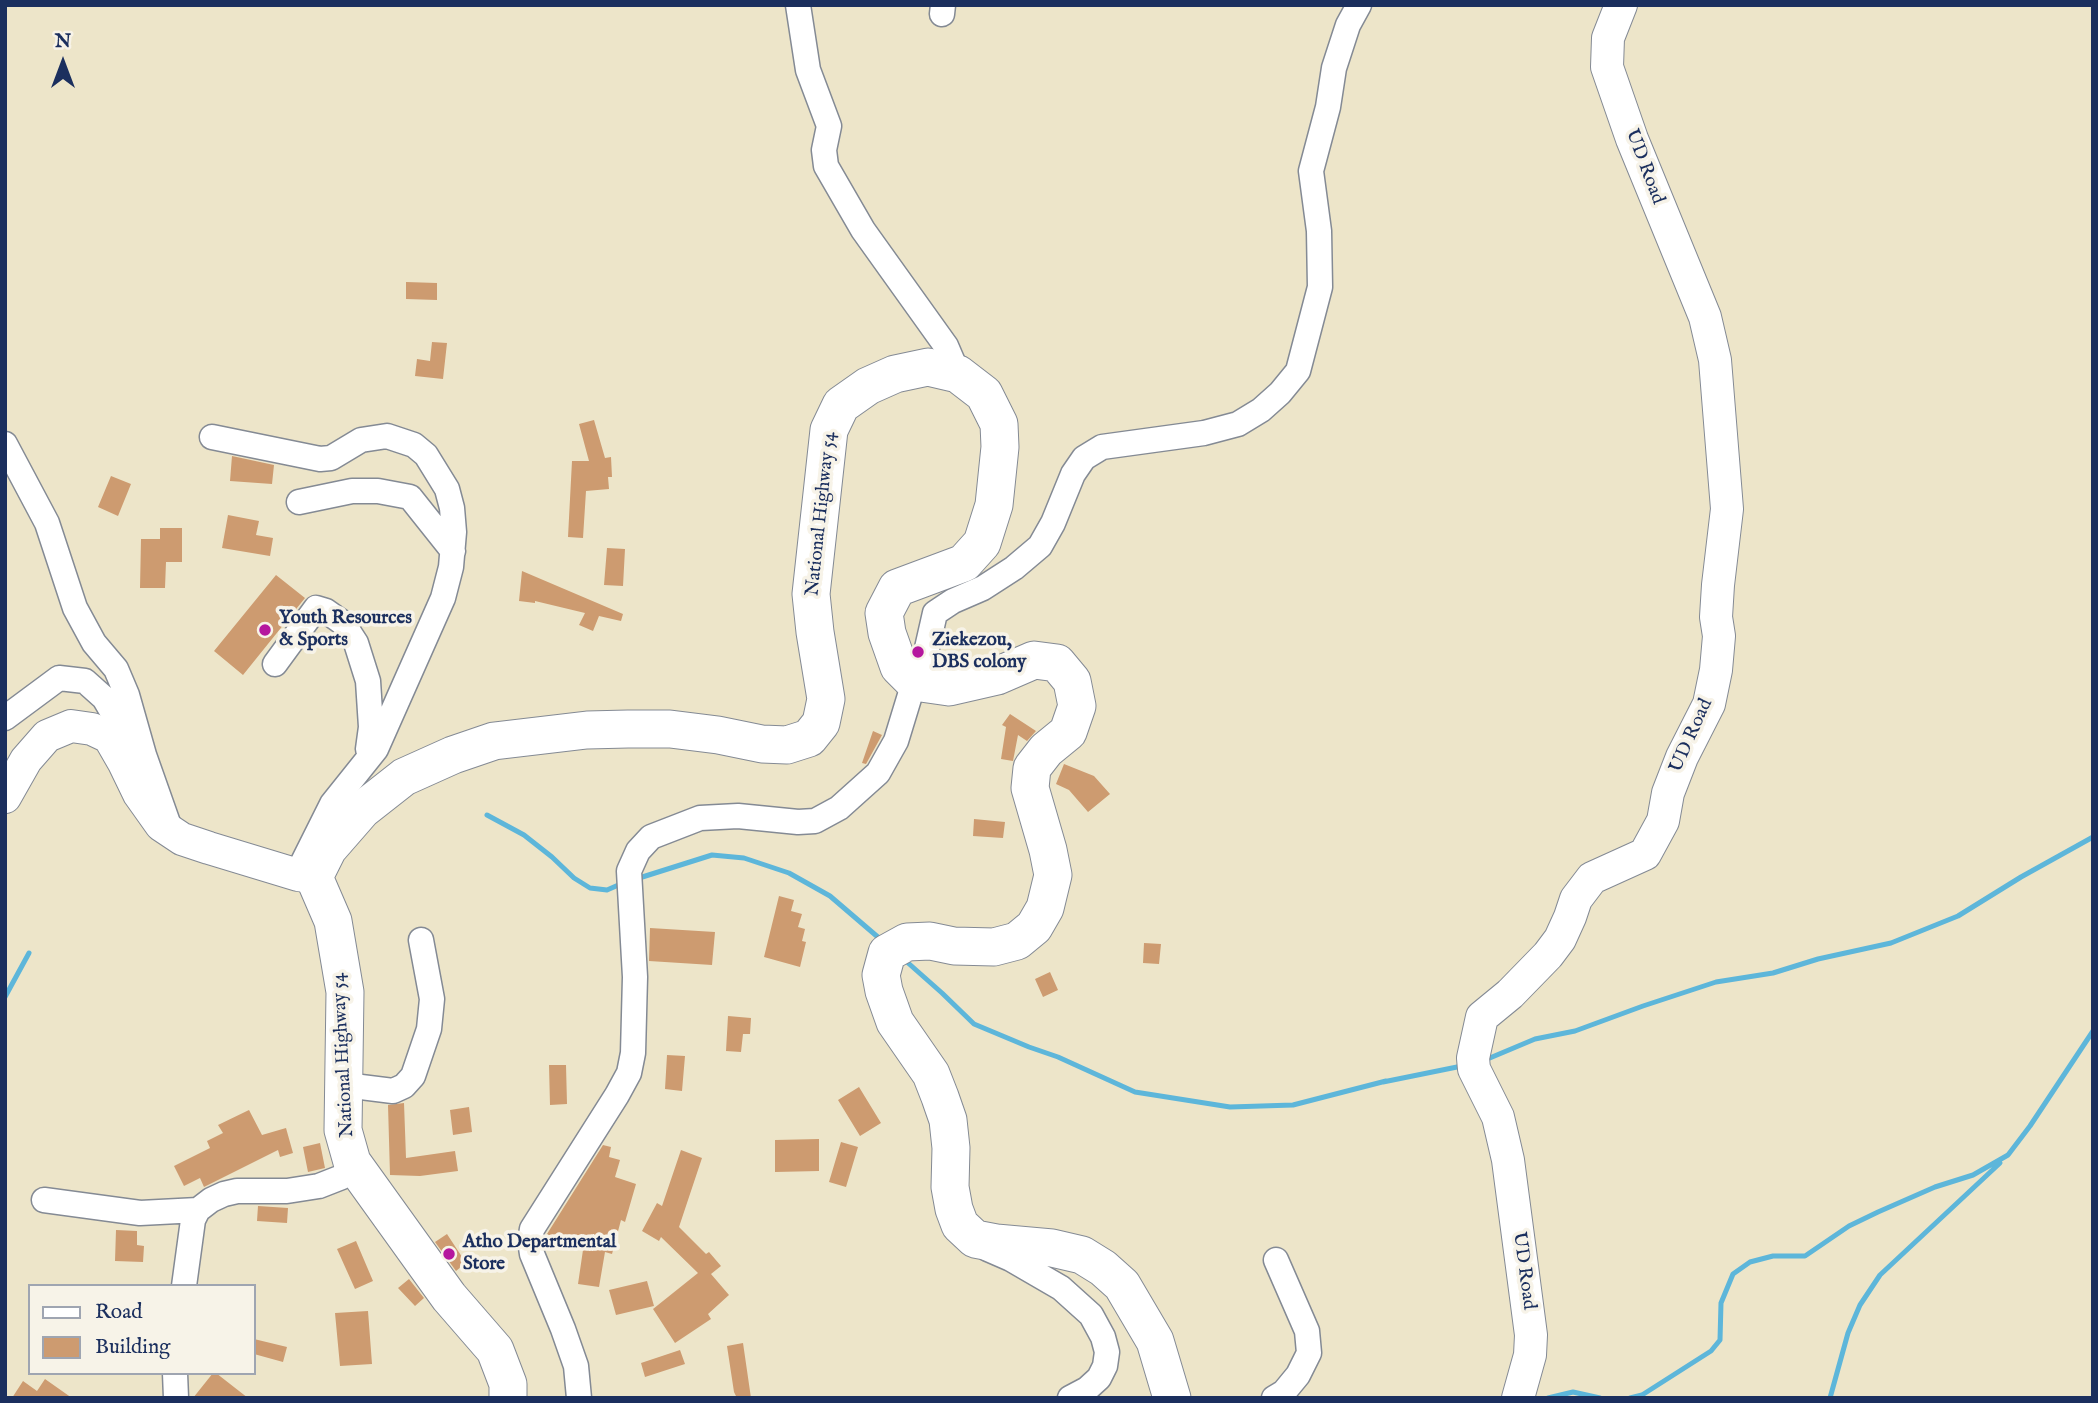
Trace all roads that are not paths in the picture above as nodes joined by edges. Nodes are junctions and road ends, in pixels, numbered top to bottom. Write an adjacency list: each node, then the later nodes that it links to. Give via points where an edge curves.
1 (798, 5): 4 (street, via 808,70 829,126 826,166 863,230 946,346)
2 (1359, 5): 10 (street, via 1334,68 1311,171 1320,287 1298,371 1261,410 1238,424 1102,447 1084,458 1040,546 983,588 935,613)
3 (1620, 5): 31 (main road, UD Road, via 1608,38 1607,67 1705,317 1715,360 1727,509 1718,585 1717,659 1709,704 1682,757 1663,821 1645,854 1592,878 1548,955 1482,1017 1474,1069 1498,1117 1508,1160 1531,1335)
4 (958, 374): 10 (highway, National Highway 54, via 984,394 999,424 994,505 982,543 964,564 897,588 884,613 899,667); 15 (highway, National Highway 54, via 928,367 895,373 841,405 829,430 811,594 827,699 821,723 809,738 786,745 762,744 718,734 656,729 587,730 494,741 404,778 362,810)
5 (212, 437): 8 (street, via 320,459 376,437 414,444 447,489)
6 (5, 444): 14 (street, via 47,523 75,608 94,643 116,669 127,695)
7 (299, 502): 8 (street, via 352,491 410,497)
8 (453, 551): 12 (street, via 443,598)
9 (275, 664): 12 (street, via 316,608 343,623 356,643 368,681 371,727)
10 (915, 682): 21 (highway, via 949,687 997,676 1034,660 1057,663 1072,681 1077,706 1068,732 1032,768 1030,788 1053,875 1045,908 1034,927 1017,941 994,947 907,942 887,953 881,975 895,1022 931,1074 940,1097 948,1120 954,1209 960,1225); 28 (street, via 896,741 878,773 827,816 798,822 738,816 700,818 651,837 638,851 629,872 635,977 629,1073 532,1229 530,1241 576,1366)
11 (5, 718): 14 (street, via 59,678 85,681 114,715)
12 (366, 764): 15 (street, via 332,804)
13 (5, 797): 14 (main road, via 26,760 47,736 71,726 92,729 109,737)
14 (160, 821): 15 (main road, via 182,839)
15 (306, 876): 17 (highway, National Highway 54, via 333,921 345,992)
16 (421, 940): 17 (street, via 432,999 429,1029 413,1076 393,1091)
17 (345, 1085): 18 (highway, National Highway 54, via 343,1129)
18 (352, 1162): 20 (street, via 342,1177 319,1186 237,1191); 27 (highway, National Highway 54, via 449,1297 495,1350 508,1384)
19 (44, 1200): 20 (street, via 140,1213)
20 (198, 1210): 23 (street)
21 (975, 1239): 25 (highway, via 1072,1252 1103,1268 1122,1285 1139,1312); 29 (street, via 1061,1288 1091,1315 1103,1337 1105,1366 1087,1389)
22 (1276, 1260): 30 (street, via 1307,1331 1309,1353 1298,1376)
23 (184, 1284)
24 (175, 1375): 26 (street)
25 (1179, 1395)
26 (176, 1398)
27 (508, 1398)
28 (579, 1398)
29 (1070, 1398)
30 (1274, 1398)
31 (1518, 1398)

